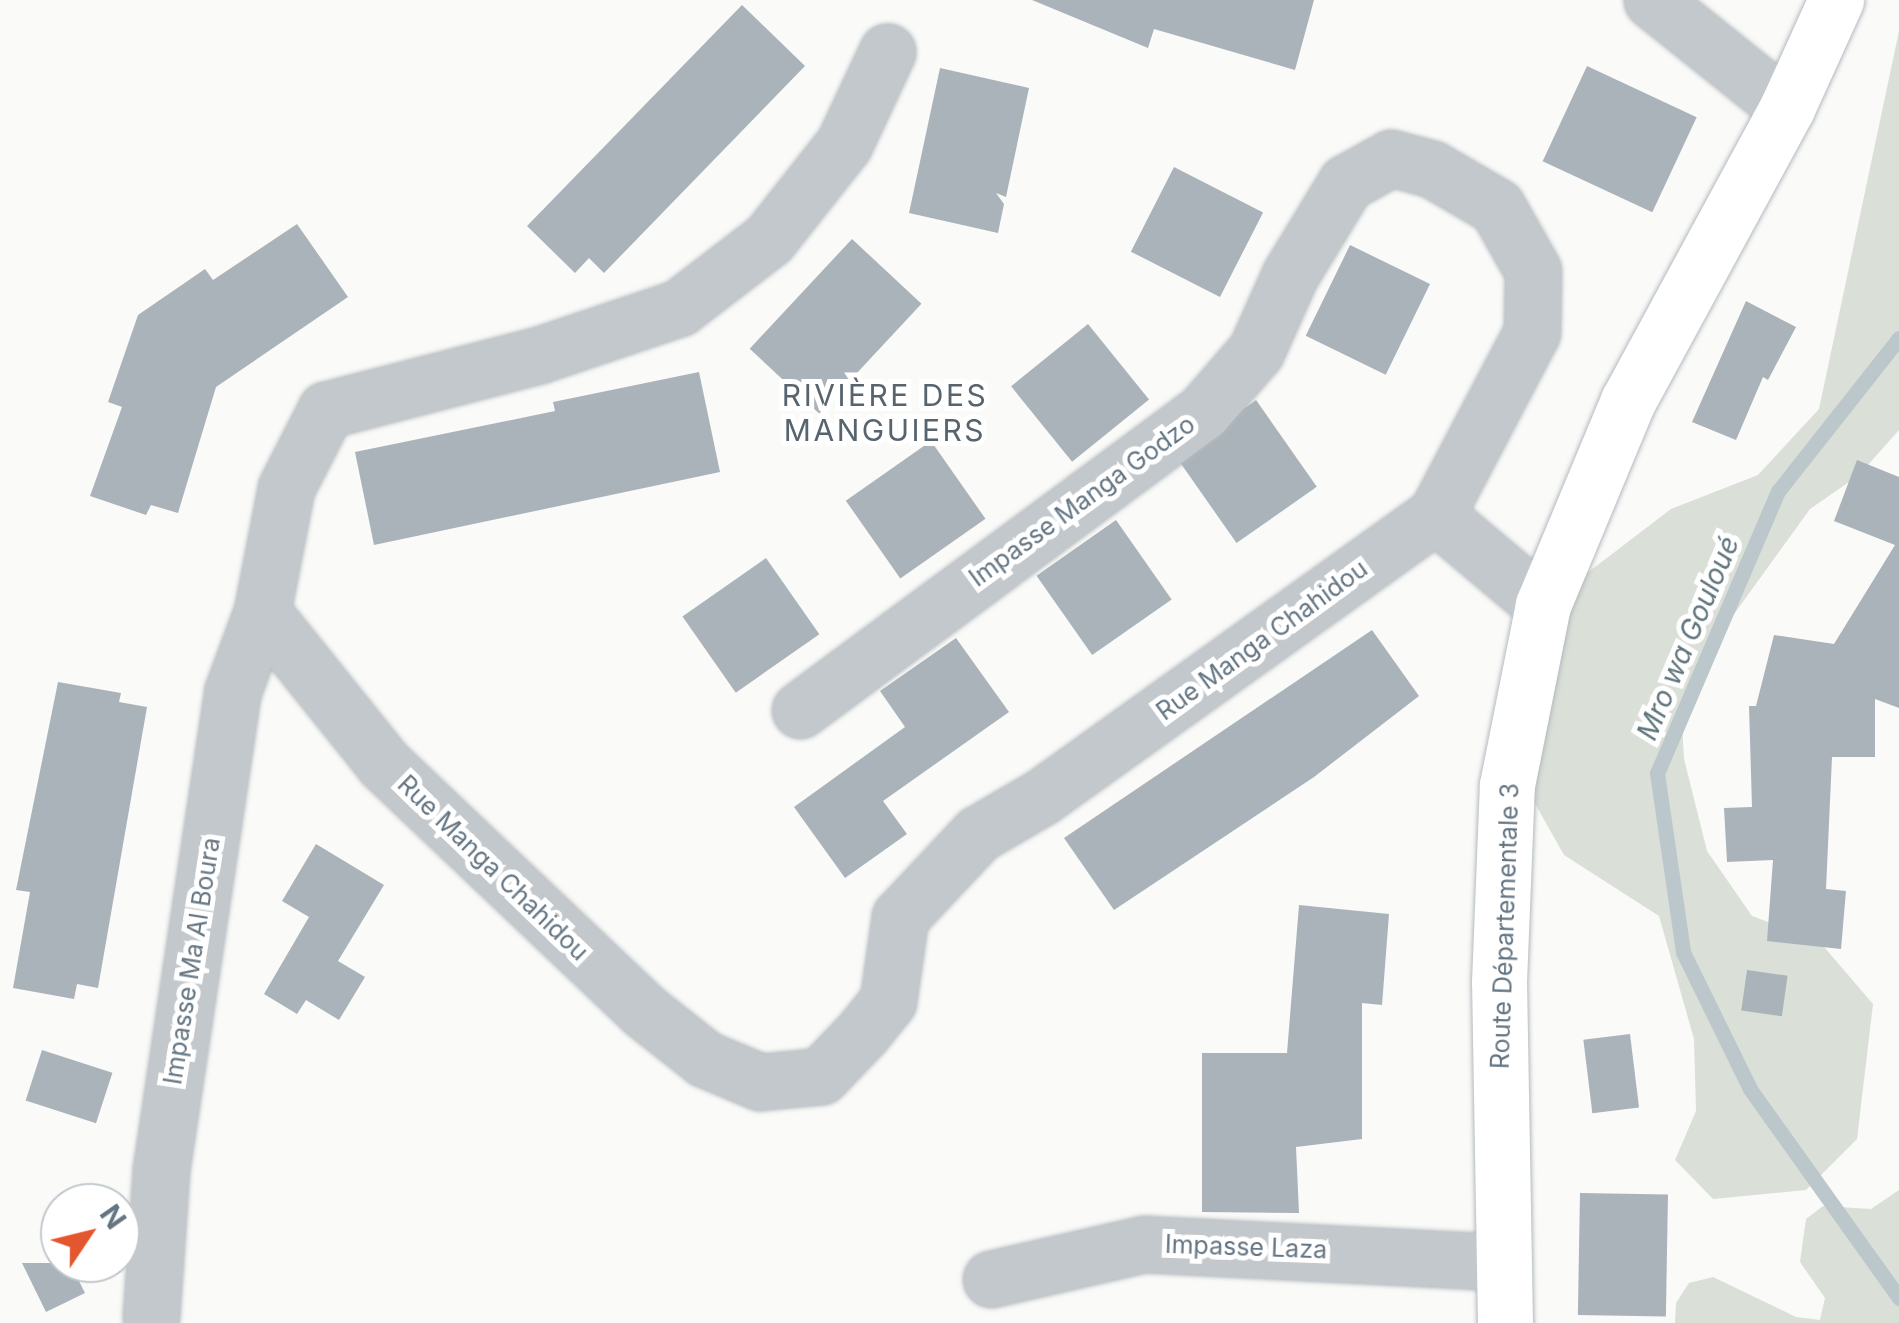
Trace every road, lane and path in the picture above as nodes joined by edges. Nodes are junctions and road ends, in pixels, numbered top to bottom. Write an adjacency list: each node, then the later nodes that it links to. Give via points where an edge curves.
1 (1652, 0): 4 (street)
2 (1836, 0): 4 (main road, Route Départementale 3)
3 (888, 52): 7 (street, via 844,144 769,239 679,308 539,355 326,410 286,488)
4 (1786, 108): 6 (main road, Route Départementale 3, via 1628,401)
5 (1436, 515): 6 (street); 7 (street, Rue Manga Chahidou, via 1044,796 978,834 900,917 888,1002 863,1032 822,1076 760,1082 705,1059 642,1010 384,764); 8 (street, Impasse Manga Godzo, via 1532,332 1533,271 1496,208 1432,169 1391,158 1346,183 1290,275 1256,351 1203,412)
6 (1543, 605): 9 (main road, Route Départementale 3, via 1507,785 1499,982)
7 (262, 612): 11 (street, Impasse Ma Al Boura, via 232,692 160,1170)
8 (800, 710)
9 (1504, 1262): 10 (street, Impasse Laza, via 1144,1244); 12 (main road, Route Départementale 3)
10 (991, 1279)
11 (151, 1317)
12 (1505, 1323)

